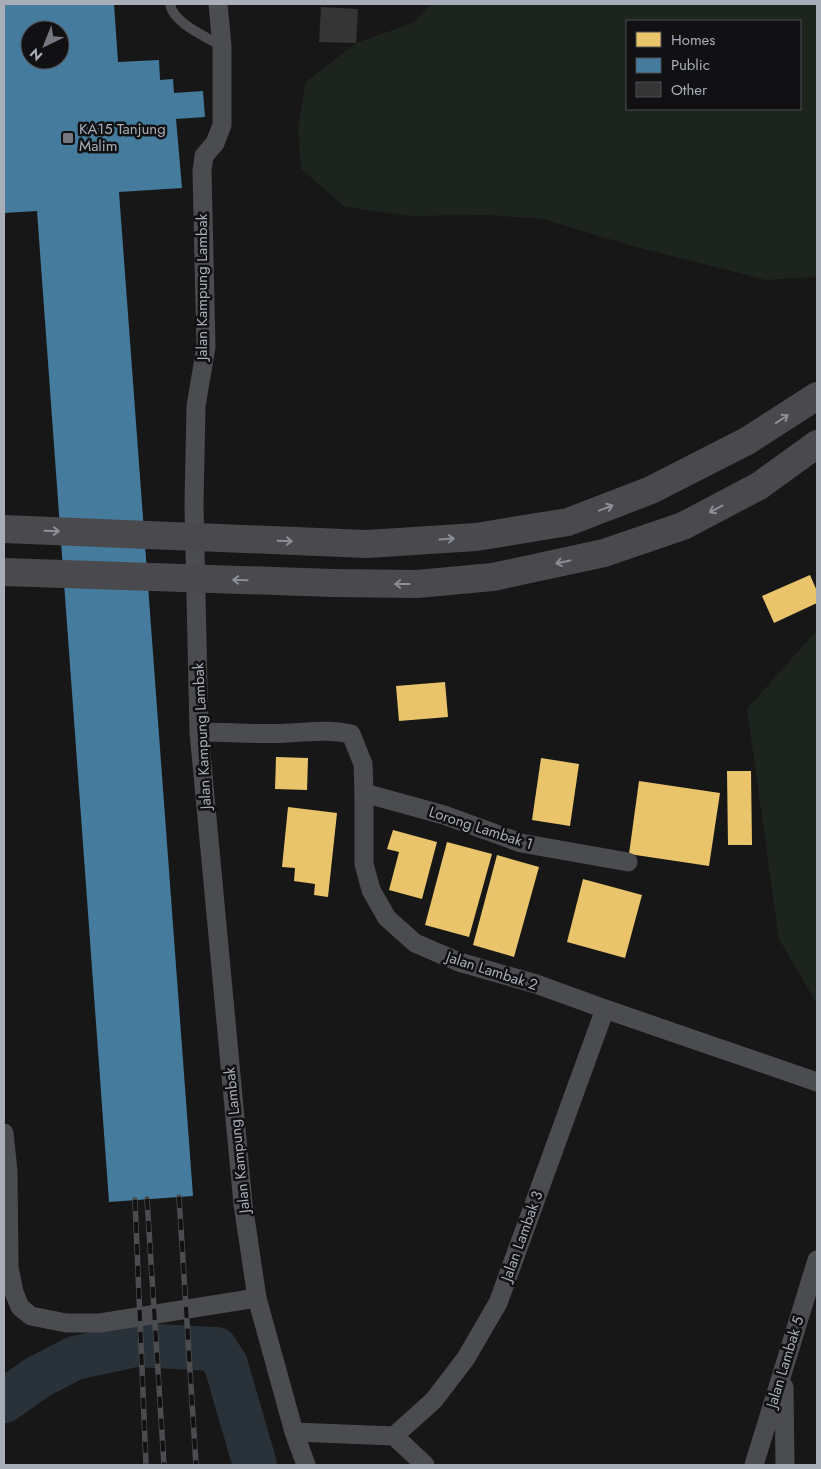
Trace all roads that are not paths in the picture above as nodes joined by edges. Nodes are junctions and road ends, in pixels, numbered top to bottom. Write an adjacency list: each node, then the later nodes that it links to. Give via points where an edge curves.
1 (170, 4): 3 (lane, via 175,16)
2 (218, 4): 3 (street, Jalan Kampung Lambak)
3 (222, 46): 8 (street, Jalan Kampung Lambak, via 222,125 215,143 204,156 202,171 206,347 196,406 194,505)
4 (817, 396): 6 (main road, one-way to 4, bridge, via 367,544 476,537 568,522 651,490 746,442)
5 (817, 444): 7 (main road, one-way to 7, bridge, via 759,486 683,526 604,554 493,576 417,584 333,584)
6 (4, 529)
7 (4, 572)
8 (199, 732): 9 (street, Jalan Lambak 2, via 334,730 351,734 362,764); 15 (street, Jalan Kampung Lambak, via 243,1204)
9 (364, 793): 10 (street, Lorong Lambak 1, via 444,815 521,843); 11 (street, Jalan Lambak 2, via 364,864 371,890 387,918 415,943 459,962 536,984)
10 (628, 862)
11 (605, 1009): 12 (street, Jalan Lambak 2); 18 (street, Jalan Lambak 3, via 498,1304 466,1358 434,1400)
12 (817, 1082)
13 (4, 1133): 15 (street, via 8,1172 9,1267 20,1307 31,1316 66,1323 100,1323)
14 (817, 1260): 16 (street, Jalan Lambak 5)
15 (257, 1298): 17 (street, Jalan Kampung Lambak)
16 (783, 1368): 21 (street, Jalan Lambak 5); 22 (street)
17 (294, 1432): 18 (street); 19 (street, Jalan Kampung Lambak)
18 (394, 1436): 20 (street)
19 (306, 1465)
20 (425, 1465)
21 (754, 1465)
22 (785, 1465)

